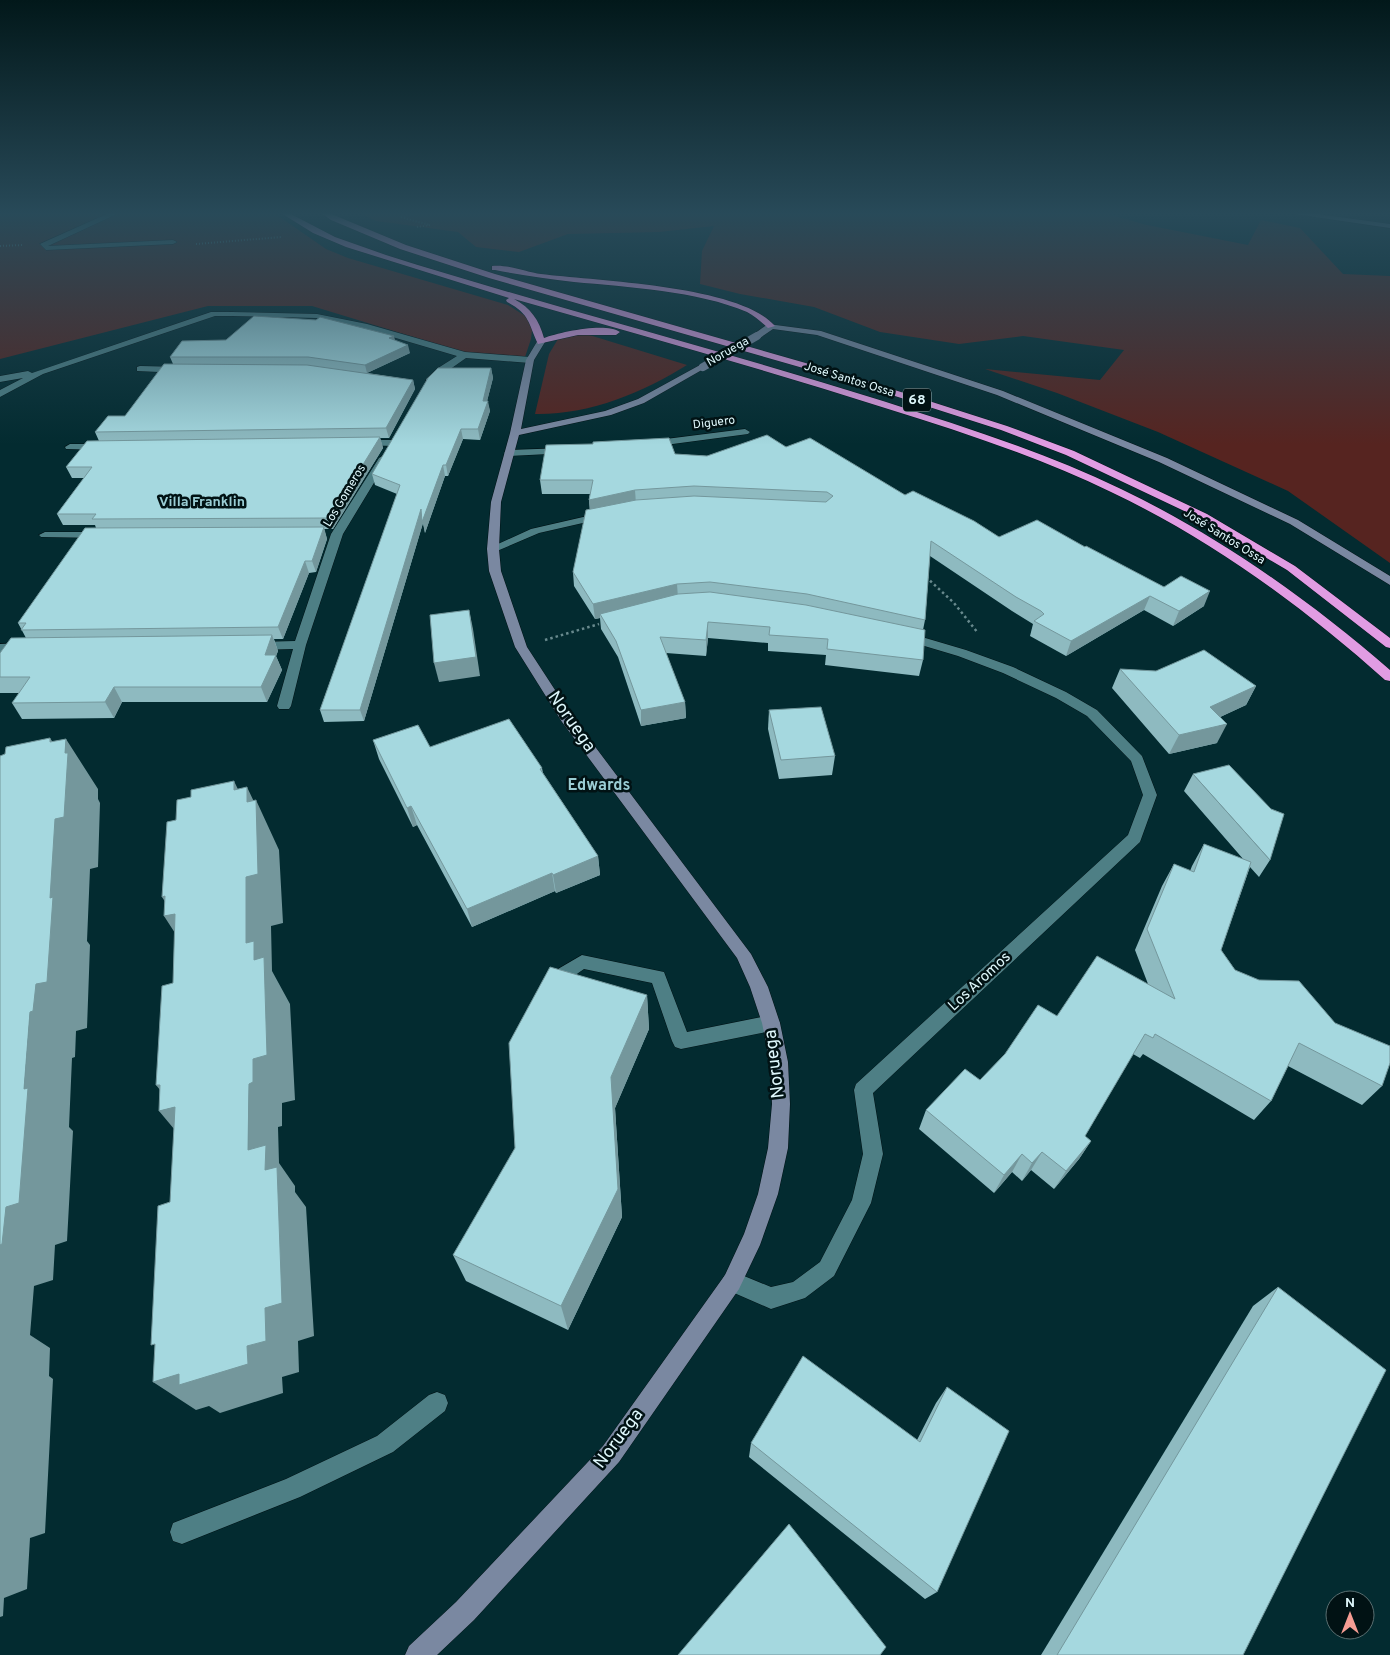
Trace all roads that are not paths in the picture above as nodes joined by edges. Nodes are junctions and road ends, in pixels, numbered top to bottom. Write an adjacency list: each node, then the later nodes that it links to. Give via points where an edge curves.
1 (491, 290): 7 (highway, via 521,305 536,320)
2 (492, 290): 6 (highway, José Santos Ossa / 68)
3 (542, 290): 30 (highway, José Santos Ossa / 68, via 848,378 1004,428 1070,453 1203,516 1291,568)
4 (669, 290): 5 (highway, via 749,310)
5 (771, 326): 17 (main road, Noruega, bridge, via 641,401 608,413); 28 (main road, via 837,339 991,390 1059,417 1163,460 1294,522)
6 (648, 333): 7 (highway, via 578,330); 35 (highway, José Santos Ossa / 68, via 973,432 1102,484 1180,524 1246,564 1318,616)
7 (541, 342): 9 (main road, Noruega)
8 (464, 355): 9 (street); 12 (street, via 317,316 214,314); 14 (street)
9 (530, 360): 17 (main road, Noruega)
10 (140, 369): 11 (street)
11 (190, 370)
12 (40, 372): 13 (street); 15 (street)
13 (0, 378)
14 (424, 386)
15 (0, 394)
16 (745, 432): 19 (street, Diguero)
17 (515, 433): 23 (main road, Noruega)
18 (354, 443): 31 (street, Los Gomeros, via 396,439 332,534)
19 (639, 445)
20 (109, 447): 21 (street)
21 (70, 448)
22 (574, 451): 23 (street)
23 (509, 453): 27 (main road, Noruega, via 496,502)
24 (618, 512): 27 (street, via 535,531)
25 (45, 535): 26 (street)
26 (113, 535)
27 (493, 549): 38 (main road, Noruega, via 495,571 521,647 567,719 743,954)
28 (1390, 581)
29 (890, 633): 39 (street, Los Aromos, via 918,639 1008,670 1092,713 1137,759 1150,795 1135,838 863,1090 874,1154 861,1203 827,1269 798,1291 771,1298)
30 (1390, 644)
31 (300, 645): 32 (street); 36 (street, Los Gomeros)
32 (242, 646)
33 (39, 647): 34 (street)
34 (0, 648)
35 (1390, 677)
36 (284, 706)
37 (552, 981): 38 (street, via 582,962 658,977 681,1041)
38 (771, 1023): 39 (main road, Noruega, via 779,1062 778,1148 768,1194 753,1238)
39 (732, 1282): 42 (main road, Noruega, via 611,1454 465,1611)
40 (437, 1403): 41 (street, via 385,1444 292,1489)
41 (182, 1532)
42 (418, 1655)

